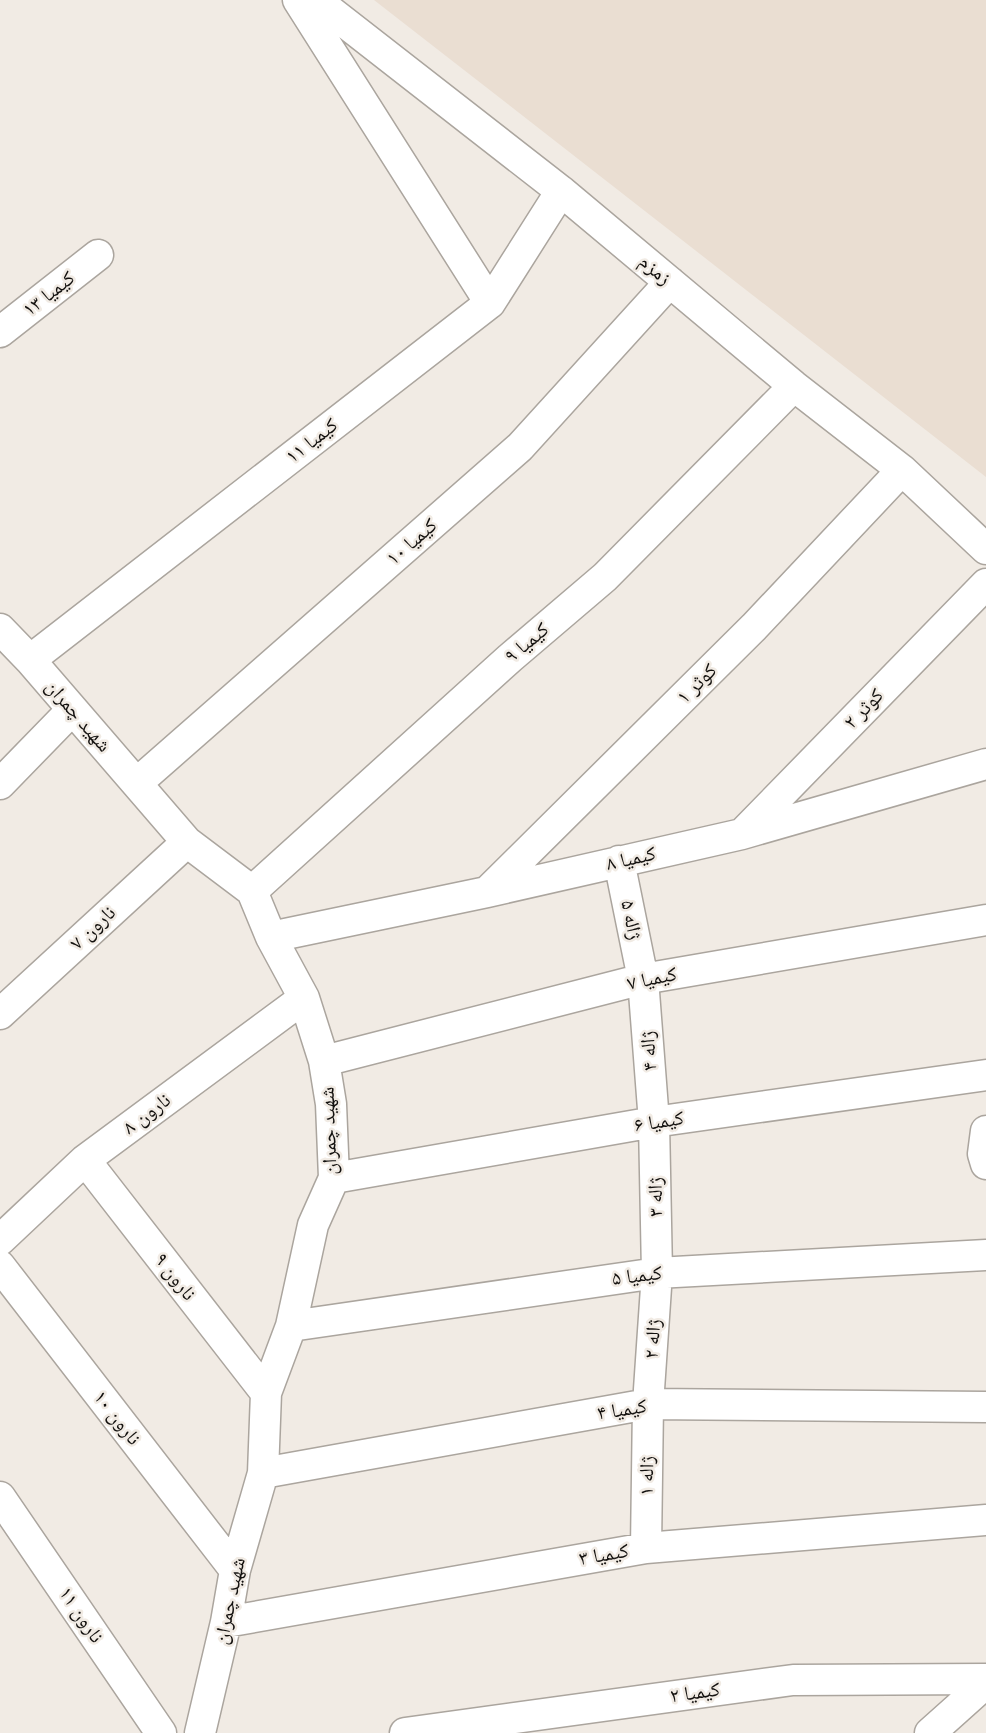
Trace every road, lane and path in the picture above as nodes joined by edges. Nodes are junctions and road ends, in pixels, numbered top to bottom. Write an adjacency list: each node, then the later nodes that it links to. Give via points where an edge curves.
1 (298, 0): 6 (street)
2 (316, 0): 3 (street, زمزم)
3 (561, 191): 5 (street, زمزم); 6 (street, کیمیا ۱۱)
4 (98, 255): 7 (street, کیمیا ۱۳)
5 (670, 282): 8 (street, زمزم); 16 (street, کیمیا ۱۰, via 520,447)
6 (490, 303): 13 (street, کیمیا ۱۱)
7 (0, 332)
8 (794, 386): 9 (street, زمزم); 21 (street, کیمیا ۹, via 605,577)
9 (902, 470): 10 (street, زمزم); 22 (street, کوثر ۱, via 754,627)
10 (986, 549)
11 (986, 584): 18 (street, کوثر ۲)
12 (0, 629): 13 (street, شهید چمران)
13 (30, 660): 14 (street, شهید چمران)
14 (72, 711): 16 (street, شهید چمران); 17 (street)
15 (986, 764): 18 (street, کیمیا ۸)
16 (137, 783): 19 (street, شهید چمران)
17 (0, 784)
18 (742, 834): 20 (street, کیمیا ۸)
19 (187, 842): 21 (street, شهید چمران); 27 (street, نارون ۷)
20 (619, 861): 22 (street, کیمیا ۸); 25 (street, ژاله ۵)
21 (252, 891): 24 (street, شهید چمران)
22 (487, 892): 24 (street, کیمیا ۸)
23 (986, 920): 25 (street, کیمیا ۷)
24 (271, 937): 26 (street, شهید چمران)
25 (644, 979): 28 (street, کیمیا ۷); 30 (street, ژاله ۴)
26 (304, 998): 28 (street, شهید چمران); 32 (street, نارون ۸)
27 (0, 1014)
28 (324, 1061): 34 (street, شهید چمران, via 331,1104)
29 (986, 1075): 30 (street, کیمیا ۶)
30 (654, 1122): 34 (street, کیمیا ۶); 38 (street, ژاله ۳)
31 (986, 1131): 33 (street)
32 (85, 1160): 35 (street, نارون ۸); 40 (street, نارون ۹)
33 (986, 1164)
34 (334, 1178): 39 (street, شهید چمران, via 313,1225)
35 (0, 1240)
36 (986, 1255): 38 (street, کیمیا ۵)
37 (0, 1266): 47 (street, نارون ۱۰)
38 (657, 1273): 39 (street, کیمیا ۵); 41 (street, ژاله ۲)
39 (291, 1326): 40 (street, شهید چمران)
40 (266, 1393): 43 (street, شهید چمران)
41 (648, 1404): 42 (street, کیمیا ۴); 43 (street, کیمیا ۴); 46 (street, ژاله ۱)
42 (986, 1407)
43 (263, 1473): 47 (street, شهید چمران)
44 (0, 1497): 50 (street, نارون ۱۱)
45 (986, 1520): 46 (street, کیمیا ۳)
46 (646, 1548): 48 (street, کیمیا ۳)
47 (235, 1570): 48 (street, شهید چمران)
48 (226, 1622): 51 (street, شهید چمران)
49 (986, 1681): 52 (street, کیمیا ۲, via 794,1680); 53 (street)
50 (161, 1733)
51 (200, 1733)
52 (405, 1733)
53 (930, 1733)

